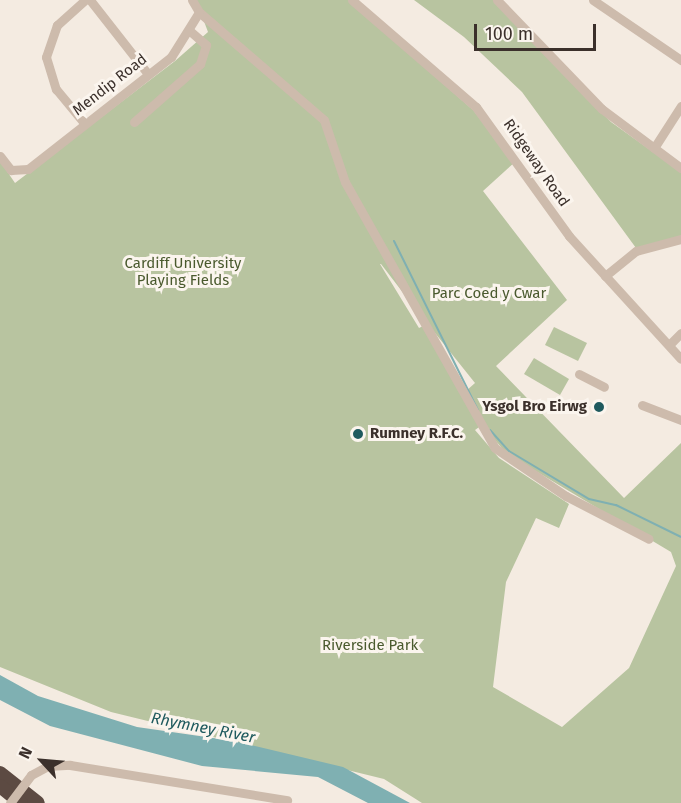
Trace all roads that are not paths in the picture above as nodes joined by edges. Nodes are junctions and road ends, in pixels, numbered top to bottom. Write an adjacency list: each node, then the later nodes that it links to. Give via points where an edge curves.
1 (85, 0): 13 (street, via 57,25 46,57 56,89)
2 (90, 0): 10 (street)
3 (192, 0): 7 (street)
4 (352, 0): 18 (street, Ridgeway Road, via 476,107 561,226)
5 (497, 0): 14 (street, via 603,109)
6 (593, 0): 9 (street)
7 (199, 12): 8 (street, Mendip Road); 26 (street, via 324,120 345,182 495,448 566,496)
8 (190, 31): 10 (street, Mendip Road); 12 (street, via 206,45 200,64)
9 (681, 60)
10 (148, 74): 13 (street, Mendip Road)
11 (681, 106): 14 (street)
12 (134, 122)
13 (85, 124): 15 (street, Mendip Road, via 25,171 11,170)
14 (654, 148): 16 (street)
15 (0, 156)
16 (681, 168)
17 (681, 239): 18 (street, via 636,251)
18 (605, 276): 20 (street, Ridgeway Road)
19 (681, 333): 20 (street)
20 (669, 345): 21 (street, Ridgeway Road)
21 (681, 358)
22 (579, 374): 23 (street)
23 (604, 387)
24 (642, 405): 25 (street)
25 (681, 420)
26 (649, 539)
27 (0, 773): 32 (highway)
28 (0, 786): 31 (highway)
29 (287, 800): 30 (street, bridge, via 70,765 48,766 31,775)
30 (10, 803)
31 (21, 803)
32 (38, 803)

